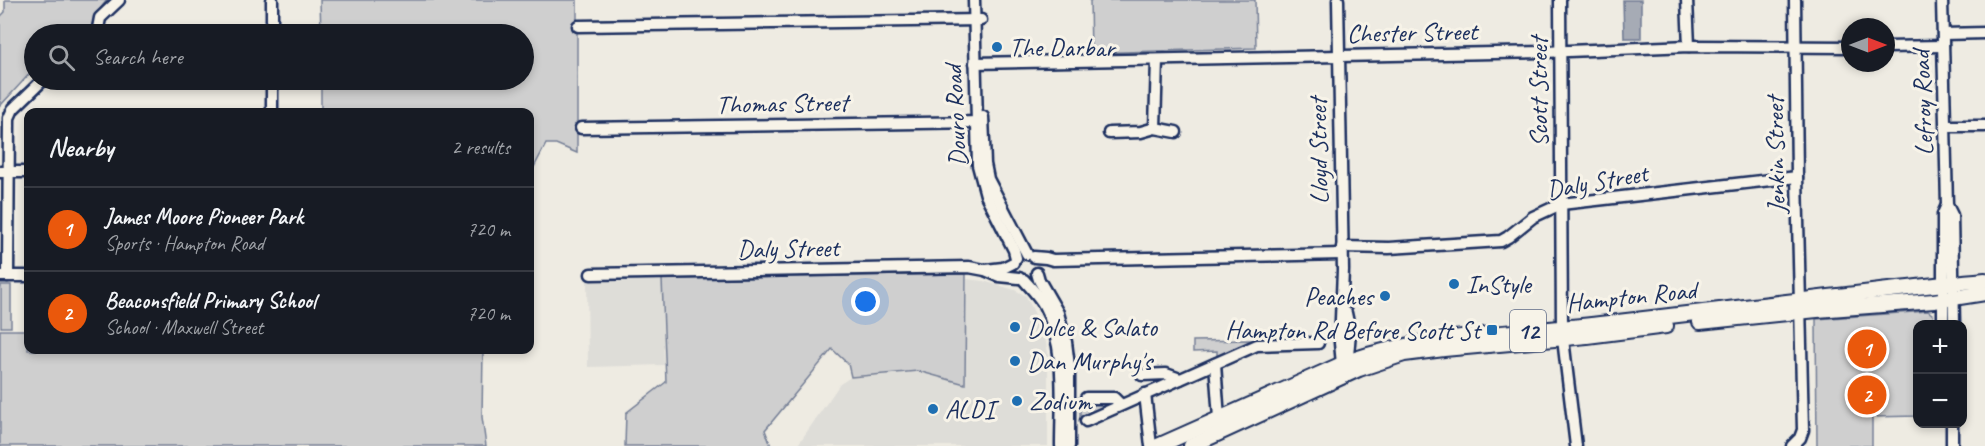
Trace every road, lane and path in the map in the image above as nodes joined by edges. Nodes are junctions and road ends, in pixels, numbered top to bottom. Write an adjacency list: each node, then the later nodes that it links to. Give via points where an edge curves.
1 (119, 0): 11 (street)
2 (273, 0): 12 (street)
3 (974, 0): 10 (street, Douro Road)
4 (981, 0): 10 (street, Douro Road)
5 (1338, 0): 22 (street, Lloyd Street)
6 (1560, 0): 21 (street, Scott Street)
7 (1687, 0): 16 (street)
8 (1795, 0): 18 (street, Jenkin Street)
9 (1942, 0): 15 (street, Lefroy Road)
10 (977, 20): 13 (street); 24 (street, Douro Road)
11 (99, 24)
12 (272, 24)
13 (578, 26)
14 (1985, 33): 15 (street)
15 (1943, 34): 17 (street, Lefroy Road)
16 (1689, 46): 18 (street, Chester Street); 21 (street, Chester Street)
17 (1943, 46): 20 (street); 29 (street, Lefroy Road)
18 (1796, 47): 19 (street, Chester Street); 37 (street, Jenkin Street)
19 (1841, 47)
20 (1895, 47)
21 (1559, 52): 22 (street, Chester Street); 38 (street, Scott Street)
22 (1338, 56): 23 (street, Chester Street); 39 (street, Lloyd Street)
23 (1157, 60): 24 (street, Chester Street); 32 (street)
24 (978, 63): 28 (street, Douro Road)
25 (33, 90): 36 (street, via 10,113)
26 (272, 90): 27 (street)
27 (272, 108)
28 (980, 123): 31 (street, Thomas Street); 40 (street, Douro Road, via 988,179); 42 (street, Douro Road, via 981,178 1014,250)
29 (1946, 126): 30 (street); 50 (street, Lefroy Road, via 1947,205 1943,214)
30 (1985, 126)
31 (581, 128)
32 (1155, 128): 33 (street); 34 (street)
33 (1176, 132)
34 (1109, 134)
35 (24, 172): 36 (street)
36 (4, 173): 46 (street)
37 (1797, 177): 38 (street, Daly Street); 54 (street, Jenkin Street)
38 (1561, 204): 39 (street, Daly Street, via 1533,217 1501,241); 58 (street, Scott Street)
39 (1342, 251): 41 (street, Daly Street); 53 (street, Lloyd Street)
40 (1030, 256): 41 (street, Daly Street); 42 (street); 44 (street)
41 (1053, 260): 44 (street, Daly Street)
42 (1015, 261): 43 (street, Daly Street, via 1003,268); 48 (street, via 1013,272)
43 (985, 270): 45 (street, Daly Street, via 963,267); 48 (street, Daly Street)
44 (1038, 271): 48 (street, via 1032,279); 72 (street, via 1058,313 1066,342)
45 (591, 274)
46 (4, 276): 47 (street)
47 (24, 276)
48 (1022, 279): 71 (street, via 1045,306 1058,343)
49 (1985, 280): 50 (main road, Hampton Road / 12)
50 (1948, 284): 52 (street, Lefroy Road); 54 (main road, Hampton Road / 12)
51 (1985, 293): 52 (main road, Hampton Road / 12)
52 (1949, 299): 54 (main road, Hampton Road / 12); 55 (street, Lefroy Road); 56 (street, Lefroy Road)
53 (1343, 301): 57 (street); 62 (street, via 1340,343)
54 (1801, 307): 58 (main road, Hampton Road / 12); 77 (street, Jenkin Street, via 1803,430)
55 (1944, 320)
56 (1953, 320)
57 (1350, 332): 60 (street, via 1354,348 1361,353); 62 (street)
58 (1562, 333): 60 (main road, Hampton Road / 12, via 1411,343); 62 (main road, Hampton Road / 12, via 1404,354); 76 (street, Scott Street)
59 (1318, 343): 61 (street, via 1257,345)
60 (1375, 352): 62 (main road, Hampton Road / 12)
61 (1215, 364): 64 (street); 68 (street)
62 (1348, 368): 68 (main road, Hampton Road / 12); 75 (main road, Hampton Road / 12)
63 (1142, 375): 64 (street, via 1166,374)
64 (1180, 379): 65 (street)
65 (1145, 394): 67 (street); 73 (street)
66 (1086, 398): 67 (street, via 1114,398)
67 (1120, 404): 69 (street)
68 (1218, 418): 74 (main road, Hampton Road / 12)
69 (1086, 421)
70 (1952, 428): 78 (street)
71 (1061, 446)
72 (1069, 446)
73 (1151, 446)
74 (1158, 446)
75 (1191, 446)
76 (1576, 446)
77 (1792, 446)
78 (1952, 446)

